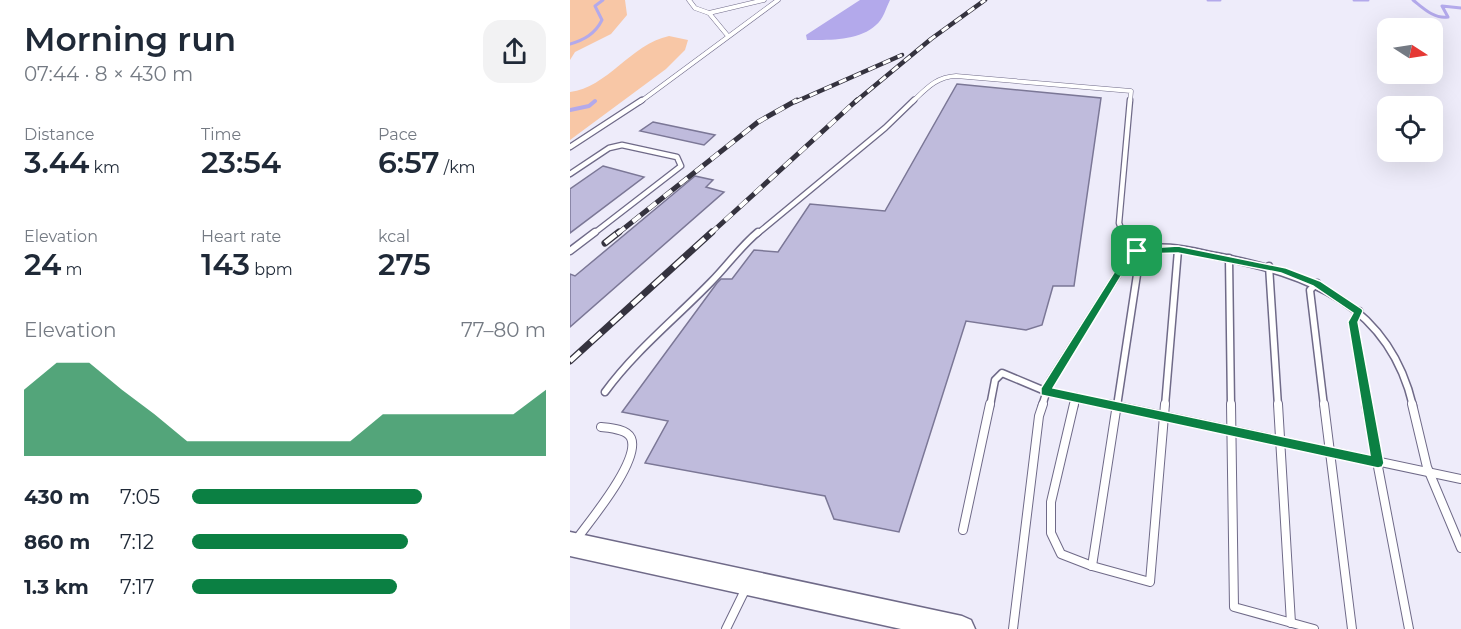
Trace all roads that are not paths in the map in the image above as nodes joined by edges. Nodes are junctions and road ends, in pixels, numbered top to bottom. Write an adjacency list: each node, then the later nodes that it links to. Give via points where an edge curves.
1 (689, 0): 4 (lane, via 695,8)
2 (765, 0): 4 (lane)
3 (778, 0): 5 (lane)
4 (709, 13): 5 (lane)
5 (728, 36): 6 (lane, via 641,101)
6 (570, 147)
7 (570, 174): 9 (lane, via 609,148 622,145 677,157 681,166)
8 (1178, 249): 10 (lane); 11 (lane); 19 (lane)
9 (570, 251)
10 (1137, 251): 15 (lane, via 1123,266); 16 (lane, via 1119,224 1131,91 956,75 942,77 744,244 712,281 623,367); 18 (lane, via 1138,268)
11 (1228, 258): 12 (lane); 21 (lane)
12 (1269, 266): 13 (lane); 22 (lane)
13 (1317, 283): 14 (lane); 23 (lane, via 1310,290)
14 (1359, 311): 24 (lane, via 1353,322); 25 (lane, via 1388,344 1400,366)
15 (1045, 391): 17 (lane); 27 (lane, via 1002,373 995,380); 35 (lane)
16 (605, 392)
17 (1076, 397): 18 (lane); 30 (lane, via 1051,502 1051,532 1061,554)
18 (1118, 406): 19 (lane); 30 (lane)
19 (1165, 416): 21 (lane); 30 (lane, via 1150,582)
20 (601, 427): 28 (lane, via 624,431 631,437 631,455)
21 (1230, 430): 22 (lane); 32 (lane, via 1233,607)
22 (1280, 441): 23 (lane); 32 (lane)
23 (1330, 452): 24 (lane); 37 (lane)
24 (1378, 463): 25 (lane); 38 (lane)
25 (1429, 474): 26 (lane); 29 (lane)
26 (1461, 479)
27 (963, 530)
28 (572, 544): 31 (main road)
29 (1461, 548)
30 (1092, 567)
31 (748, 582): 33 (lane); 34 (main road)
32 (1291, 623): 36 (lane)
33 (726, 629)
34 (962, 629)
35 (1012, 629)
36 (1314, 629)
37 (1352, 629)
38 (1409, 629)

